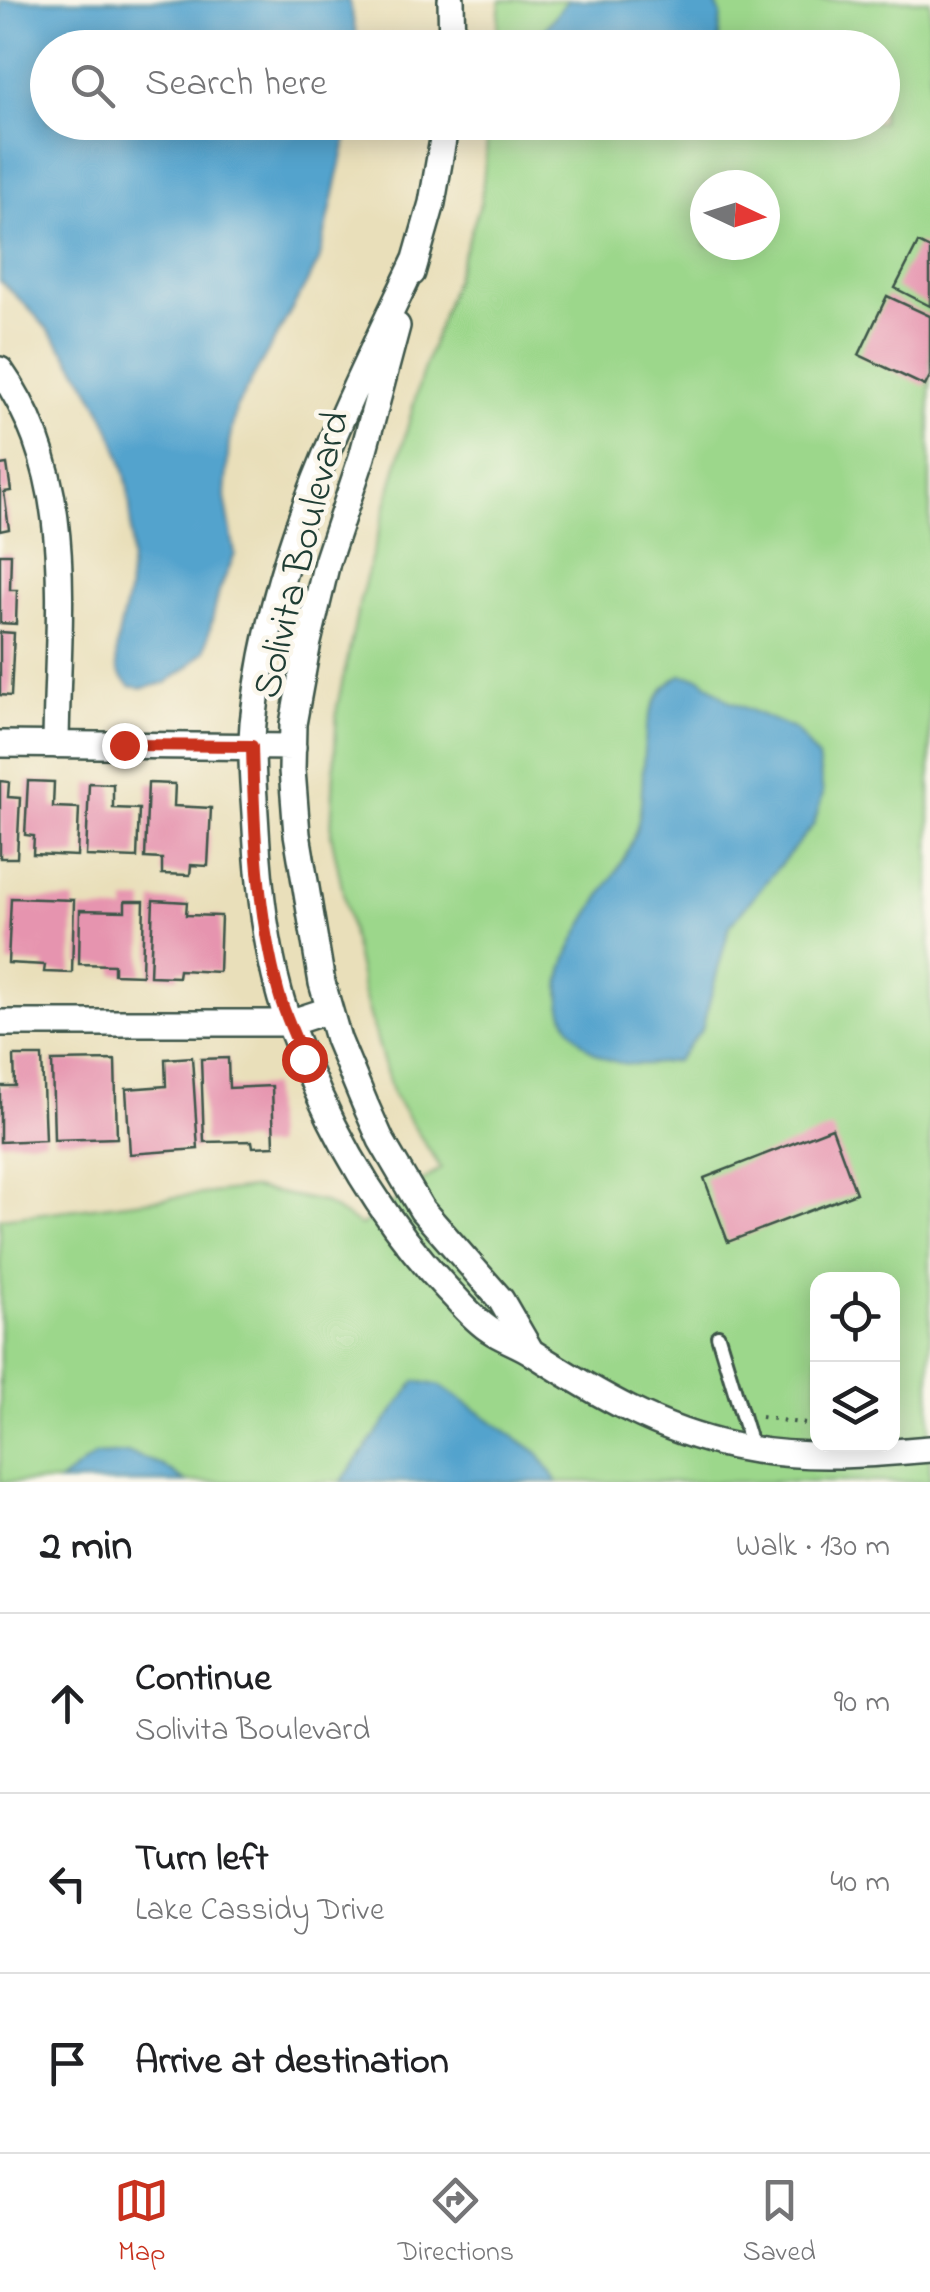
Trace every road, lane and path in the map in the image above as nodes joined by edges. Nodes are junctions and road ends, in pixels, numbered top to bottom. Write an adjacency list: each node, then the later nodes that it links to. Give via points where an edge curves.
1 (451, 0): 2 (street)
2 (452, 30)
3 (443, 140): 4 (street, Solivita Boulevard)
4 (416, 260): 8 (street, Solivita Boulevard, via 324,454 294,534 260,671); 9 (street, Solivita Boulevard, via 327,562)
5 (0, 370): 7 (street, via 35,432 54,497)
6 (0, 744): 7 (street)
7 (56, 744): 8 (street)
8 (252, 746): 9 (street); 11 (street, Solivita Boulevard, via 264,912)
9 (293, 747): 10 (street, Solivita Boulevard, via 297,834)
10 (329, 1010): 11 (street); 14 (street, Solivita Boulevard, via 403,1180 500,1300)
11 (289, 1022): 12 (street); 14 (street, Solivita Boulevard, via 344,1150 379,1206 464,1307 489,1330)
12 (0, 1023)
13 (718, 1336): 15 (lane)
14 (530, 1350): 17 (street, Solivita Boulevard, via 629,1411)
15 (742, 1414): 16 (path); 17 (lane)
16 (810, 1425)
17 (752, 1449): 18 (street, Solivita Boulevard, via 808,1455)
18 (930, 1449)

